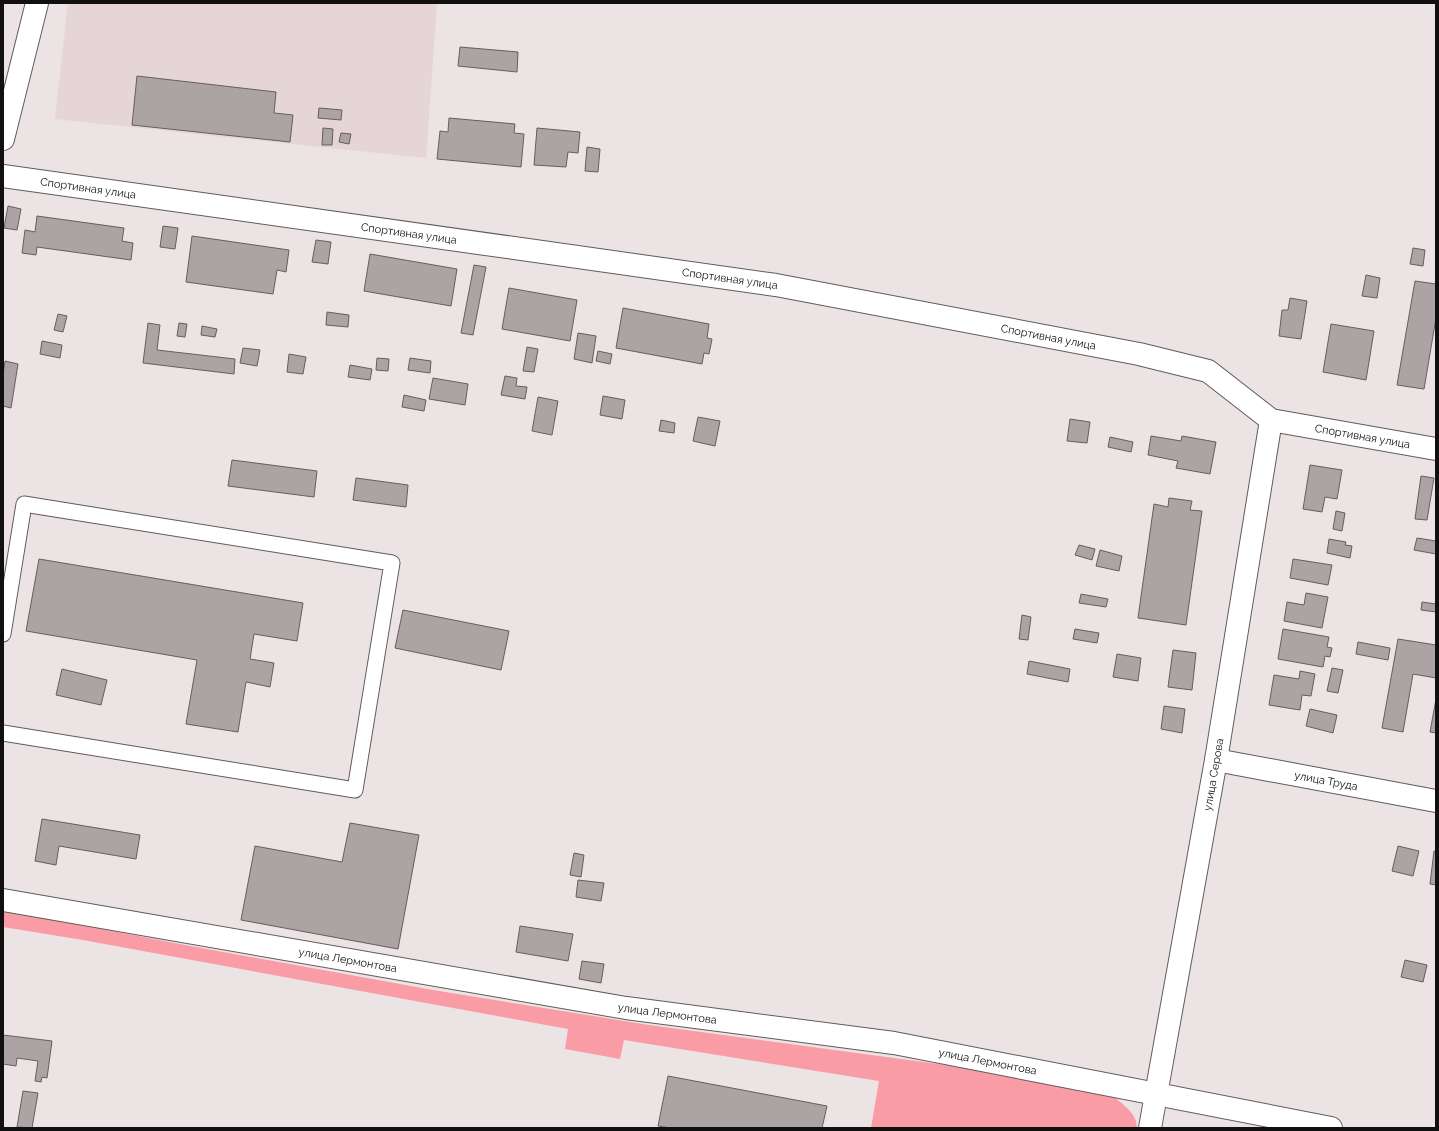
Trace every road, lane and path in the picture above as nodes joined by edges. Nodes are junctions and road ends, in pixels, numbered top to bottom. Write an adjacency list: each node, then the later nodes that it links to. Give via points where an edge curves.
1 (37, 3): 2 (street)
2 (3, 139)
3 (3, 176): 4 (street, Спортивная улица, via 776,285 1124,351 1208,370)
4 (1271, 420): 5 (street, Спортивная улица); 8 (street, улица Серова)
5 (1436, 449)
6 (3, 634): 7 (lane, via 24,504 392,563 355,790)
7 (3, 733)
8 (1216, 760): 9 (street, улица Труда); 11 (street, улица Серова)
9 (1436, 801)
10 (3, 900): 11 (street, улица Лермонтова, via 626,1008 894,1042)
11 (1156, 1094): 12 (street, улица Серова); 13 (street, улица Лермонтова)
12 (1150, 1128)
13 (1331, 1128)

